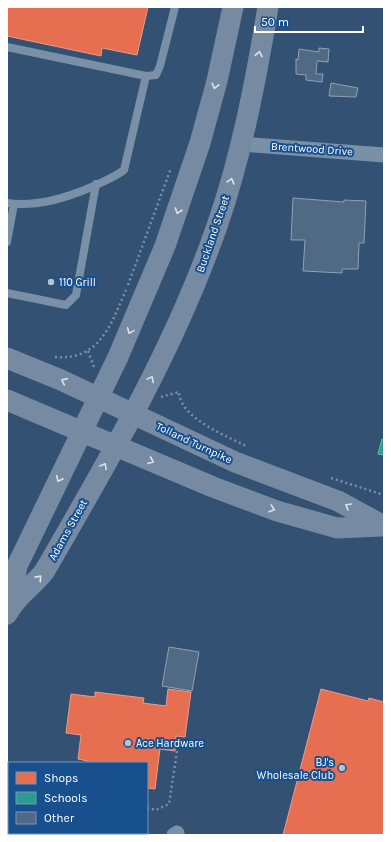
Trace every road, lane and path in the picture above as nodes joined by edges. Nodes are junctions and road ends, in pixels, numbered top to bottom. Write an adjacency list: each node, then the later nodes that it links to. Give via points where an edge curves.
1 (174, 7): 5 (lane, via 156,75)
2 (233, 7): 16 (main road, one-way to 16, via 210,110 187,186 150,285)
3 (268, 7): 6 (main road, Buckland Street, one-way to 3)
4 (7, 47): 5 (lane)
5 (146, 76): 9 (lane, via 124,170)
6 (240, 144): 7 (street, Brentwood Drive); 18 (main road, Buckland Street, one-way to 6, via 179,323 201,270 222,212)
7 (384, 155)
8 (172, 167): 13 (path, via 135,267 111,322 102,339)
9 (96, 184): 10 (lane, via 60,200); 12 (lane, via 76,295 66,306)
10 (10, 204): 11 (lane)
11 (7, 242)
12 (7, 293)
13 (88, 351): 14 (path, via 70,357); 16 (path)
14 (50, 357)
15 (7, 358): 16 (main road, Tolland Turnpike, one-way to 15)
16 (103, 390): 18 (main road, Tolland Turnpike); 19 (main road)
17 (7, 400): 19 (main road, Tolland Turnpike)
18 (137, 405): 20 (main road, Buckland Street); 21 (path, via 179,392 182,406 192,416); 24 (main road, Tolland Turnpike, one-way to 18, via 338,501 235,462)
19 (83, 432): 20 (main road, Tolland Turnpike); 25 (main road, Adams Street, one-way to 25, via 17,566)
20 (115, 446): 24 (main road, Tolland Turnpike, one-way to 24, via 234,496 304,519 337,528); 25 (main road, Adams Street, one-way to 20, via 44,572)
21 (248, 448)
22 (327, 477): 23 (path)
23 (384, 495)
24 (383, 526)
25 (9, 610)
26 (178, 744): 27 (path, via 169,804 156,810)
27 (148, 808)

